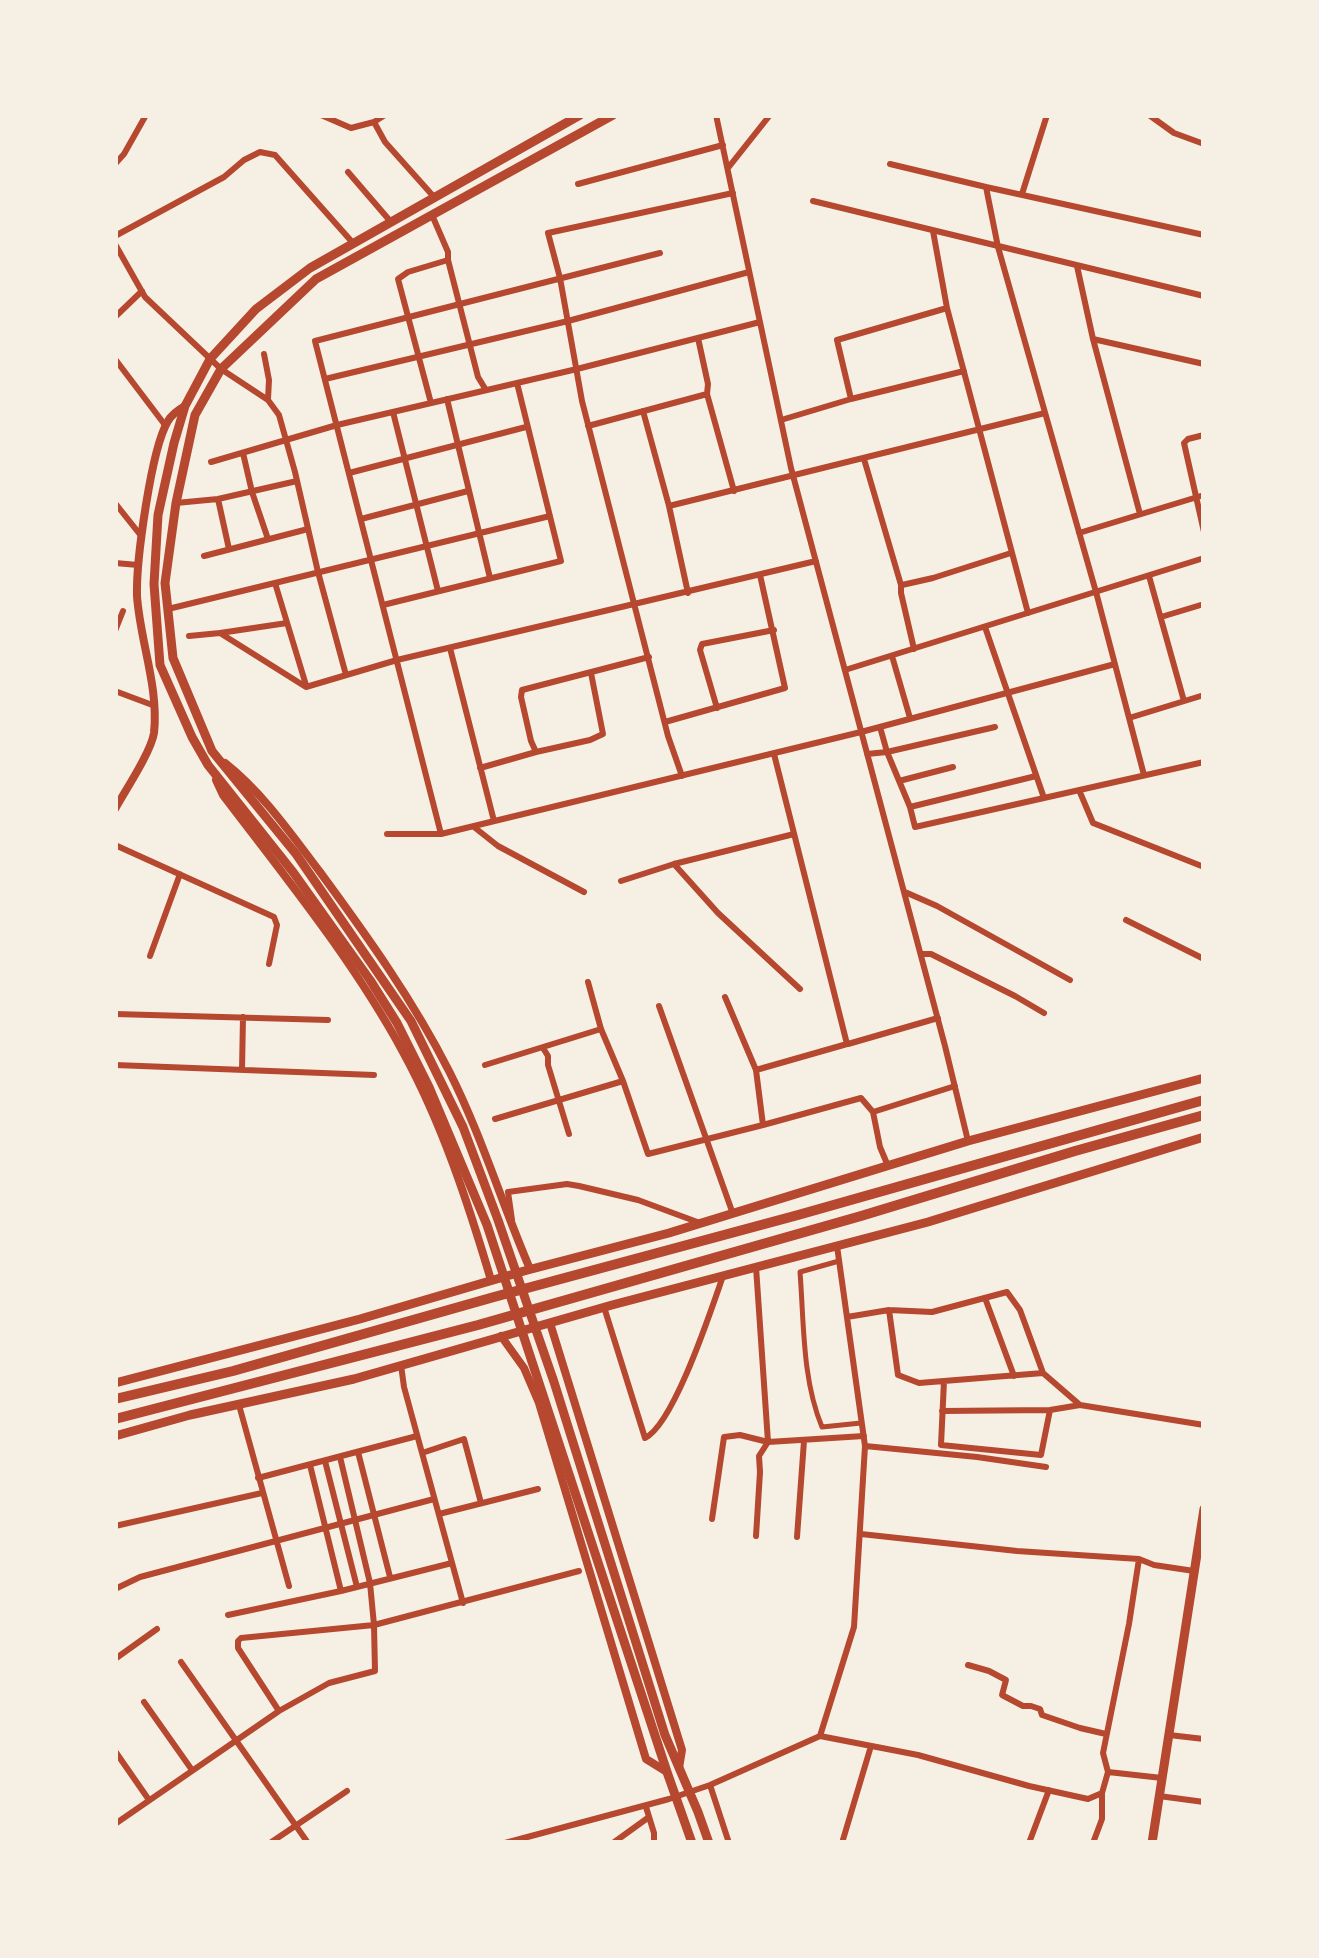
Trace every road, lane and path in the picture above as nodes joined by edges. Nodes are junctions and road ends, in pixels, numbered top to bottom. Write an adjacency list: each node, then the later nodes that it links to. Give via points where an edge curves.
1 (146, 115): 13 (street)
2 (321, 115): 10 (street, via 350,128)
3 (386, 115): 10 (street)
4 (580, 115): 21 (main road)
5 (614, 115): 23 (main road)
6 (716, 115): 12 (street)
7 (770, 115): 15 (street)
8 (1047, 115): 20 (street)
9 (1149, 115): 11 (street)
10 (374, 122): 21 (street)
11 (1204, 144)
12 (723, 146): 15 (street); 17 (street)
13 (115, 164)
14 (890, 164): 18 (street)
15 (728, 169): 19 (street)
16 (348, 172): 24 (street)
17 (578, 184)
18 (986, 188): 20 (street); 30 (street)
19 (733, 193): 34 (street); 35 (street, via 548,234)
20 (1022, 194): 26 (street)
21 (434, 197): 24 (main road)
22 (813, 201): 25 (street)
23 (432, 215): 32 (street); 53 (main road, via 316,279)
24 (391, 222): 28 (main road)
25 (933, 231): 30 (street); 39 (street)
26 (1204, 235)
27 (115, 236): 28 (street, via 260,152 275,154)
28 (353, 243): 50 (main road, via 256,309)
29 (115, 244): 36 (street)
30 (998, 248): 33 (street); 66 (street)
31 (660, 253): 35 (street)
32 (448, 260): 38 (street); 41 (street, via 400,276)
33 (1077, 266): 37 (street); 45 (street)
34 (750, 272): 42 (street); 43 (street)
35 (560, 278): 38 (street); 42 (street)
36 (142, 291): 40 (street); 50 (street)
37 (1204, 296)
38 (460, 304): 41 (street); 46 (street)
39 (947, 308): 54 (street); 61 (street, via 837,340)
40 (115, 317)
41 (408, 317): 48 (street); 55 (street, via 315,341)
42 (568, 321): 46 (street); 52 (street)
43 (760, 322): 44 (street); 67 (street)
44 (698, 338): 52 (street); 58 (street)
45 (1093, 339): 51 (street); 93 (street)
46 (469, 343): 48 (street); 57 (street)
47 (264, 354): 59 (street)
48 (418, 356): 55 (street); 62 (street)
49 (115, 359): 68 (street)
50 (210, 359): 53 (street); 63 (main road)
51 (1204, 364)
52 (577, 369): 56 (street); 70 (street)
53 (221, 370): 59 (street); 90 (main road, via 196,415)
54 (964, 371): 61 (street); 72 (street)
55 (325, 379): 69 (street)
56 (517, 383): 57 (street); 71 (street)
57 (486, 390): 60 (street)
58 (707, 394): 64 (street); 83 (street)
59 (268, 400): 74 (street)
60 (447, 400): 62 (street); 75 (street)
61 (851, 400): 67 (street)
62 (431, 403): 65 (street)
63 (185, 406): 68 (street); 161 (main road, via 158,514 154,584 160,665)
64 (643, 411): 70 (street); 92 (street)
65 (393, 412): 69 (street); 77 (street)
66 (1045, 413): 72 (street); 98 (street)
67 (781, 420): 81 (street)
68 (166, 425): 100 (street)
69 (337, 425): 74 (street); 80 (street)
70 (588, 426): 120 (street)
71 (526, 427): 75 (street); 94 (street)
72 (979, 430): 78 (street); 104 (street)
73 (1204, 435): 87 (street, via 1184,443)
74 (286, 440): 76 (street); 82 (street)
75 (457, 445): 77 (street); 84 (street)
76 (243, 453): 79 (street); 85 (street)
77 (404, 458): 80 (street); 91 (street)
78 (864, 458): 81 (street); 116 (street)
79 (211, 462)
80 (349, 473): 95 (street)
81 (793, 476): 83 (street); 108 (street)
82 (297, 480): 85 (street); 96 (street)
83 (734, 490): 92 (street)
84 (468, 491): 91 (street); 99 (street)
85 (252, 492): 88 (street); 101 (street)
86 (1204, 494): 87 (street)
87 (1195, 497): 93 (street); 97 (street)
88 (218, 499): 90 (street); 103 (street)
89 (115, 503): 100 (street)
90 (176, 503): 123 (main road)
91 (417, 505): 95 (street); 102 (street)
92 (668, 506): 119 (street)
93 (1140, 514): 98 (street)
94 (550, 516): 99 (street); 114 (street, via 561,561)
95 (360, 519): 107 (street)
96 (308, 529): 101 (street); 111 (street)
97 (1204, 532)
98 (1080, 533): 118 (street)
99 (479, 534): 102 (street); 114 (street)
100 (142, 538): 110 (street)
101 (268, 539): 103 (street)
102 (427, 546): 107 (street); 117 (street)
103 (229, 549): 105 (street)
104 (1011, 553): 116 (street); 125 (street)
105 (204, 556)
106 (1204, 558): 113 (street)
107 (371, 560): 111 (street); 122 (street)
108 (816, 561): 112 (street); 139 (street)
109 (115, 563): 110 (street)
110 (138, 564): 147 (street)
111 (318, 572): 115 (street); 141 (street)
112 (760, 575): 119 (street); 129 (street)
113 (1150, 576): 118 (street); 126 (street)
114 (490, 578): 117 (street)
115 (275, 582): 123 (street); 127 (street)
116 (901, 585): 134 (street)
117 (438, 591): 122 (street)
118 (1096, 592): 125 (street); 138 (street)
119 (688, 593): 120 (street)
120 (636, 604): 133 (street); 136 (street)
121 (1204, 604): 126 (street)
122 (383, 605): 137 (street)
123 (167, 609): 159 (main road, via 173,658)
124 (123, 611): 130 (street)
125 (1028, 614): 128 (street)
126 (1161, 617): 146 (street)
127 (287, 623): 131 (street); 142 (street)
128 (984, 627): 134 (street); 144 (street)
129 (774, 630): 148 (street, via 785,688); 148 (street, via 702,644)
130 (115, 631)
131 (220, 633): 132 (street); 142 (street)
132 (189, 636)
133 (450, 648): 137 (street); 162 (street)
134 (914, 649): 135 (street)
135 (892, 656): 139 (street); 149 (street)
136 (649, 657): 140 (street); 151 (street)
137 (397, 660): 141 (street); 175 (street)
138 (1115, 664): 144 (street); 150 (street)
139 (845, 670): 154 (street)
140 (591, 674): 155 (street, via 604,734); 155 (street, via 522,690)
141 (346, 675): 142 (street)
142 (306, 687)
143 (115, 691): 147 (street)
144 (1008, 694): 149 (street); 166 (street)
145 (1204, 695): 146 (street)
146 (1184, 701): 150 (street)
147 (155, 706): 171 (street, via 154,738)
148 (717, 708): 151 (street)
149 (910, 718): 152 (street)
150 (1129, 718): 164 (street)
151 (665, 722): 165 (street)
152 (880, 727): 154 (street); 156 (street)
153 (995, 728): 156 (street)
154 (862, 732): 157 (street); 158 (street)
155 (536, 752): 162 (street)
156 (887, 752): 158 (street); 167 (street)
157 (774, 754): 165 (street); 176 (street)
158 (867, 754): 182 (street)
159 (218, 757): 223 (street, via 249,782 298,843 408,996 450,1074); 301 (main road, via 296,854 411,1020 463,1127 554,1382)
160 (1204, 762): 164 (street)
161 (208, 766): 229 (street, via 404,1053 439,1129); 301 (main road, via 370,980 429,1087 486,1225)
162 (480, 768): 172 (street)
163 (954, 768): 167 (street)
164 (1144, 775): 168 (street)
165 (682, 776): 172 (street)
166 (1036, 776): 169 (street); 170 (street)
167 (899, 780): 170 (street)
168 (1079, 790): 169 (street); 179 (street, via 1092,823)
169 (1044, 798): 170 (street, via 915,827)
170 (910, 807)
171 (115, 808)
172 (494, 822): 173 (street)
173 (474, 826): 175 (street); 183 (street)
174 (387, 834): 175 (street)
175 (442, 834)
176 (794, 834): 178 (street); 200 (street)
177 (115, 845): 180 (street)
178 (674, 864): 181 (street); 191 (street)
179 (1204, 866)
180 (180, 874): 186 (street); 188 (street, via 274,916)
181 (621, 881)
182 (904, 891): 185 (street); 189 (street)
183 (584, 892)
184 (1126, 920): 187 (street)
185 (921, 954): 194 (street); 197 (street)
186 (150, 956)
187 (1204, 959)
188 (270, 964)
189 (1070, 980)
190 (588, 982): 199 (street)
191 (800, 989)
192 (725, 997): 205 (street)
193 (659, 1006): 218 (street)
194 (1044, 1013)
195 (115, 1014): 196 (street)
196 (243, 1017): 198 (street); 204 (street)
197 (938, 1018): 200 (street); 209 (street)
198 (328, 1020)
199 (602, 1029): 201 (street); 208 (street)
200 (847, 1044): 205 (street)
201 (543, 1048): 203 (street); 210 (street)
202 (115, 1065): 204 (street)
203 (485, 1065)
204 (242, 1070): 206 (street)
205 (756, 1070): 215 (street)
206 (374, 1075)
207 (1204, 1078): 219 (main road)
208 (623, 1081): 210 (street); 218 (street, via 648,1154)
209 (954, 1086): 212 (street); 219 (street)
210 (560, 1099): 214 (street); 216 (street)
211 (1204, 1100): 241 (highway)
212 (873, 1112): 215 (street, via 862,1098); 220 (street)
213 (1204, 1115): 246 (highway, via 478,1324)
214 (494, 1119)
215 (763, 1125): 218 (street)
216 (569, 1134)
217 (1204, 1137): 224 (main road)
218 (708, 1139): 221 (street)
219 (968, 1141): 220 (main road)
220 (888, 1166): 221 (main road)
221 (733, 1214): 222 (main road)
222 (701, 1224): 223 (street, via 567,1184 508,1192); 227 (main road)
223 (511, 1227): 227 (street)
224 (837, 1246): 225 (street); 226 (main road)
225 (839, 1261): 233 (street); 247 (street, via 800,1272 809,1374 822,1427)
226 (756, 1267): 228 (main road); 253 (street)
227 (530, 1269): 229 (main road)
228 (723, 1276): 231 (main road); 231 (street, via 688,1370 645,1438)
229 (491, 1280): 240 (main road)
230 (985, 1298): 232 (street, via 932,1312); 237 (street, via 1007,1292); 238 (street)
231 (604, 1307): 234 (main road)
232 (889, 1310): 233 (street); 239 (street, via 898,1375)
233 (847, 1317): 247 (street)
234 (550, 1323): 235 (main road); 306 (street, via 682,1750)
235 (501, 1336): 236 (main road); 308 (street, via 538,1403 646,1760)
236 (401, 1365): 242 (main road); 250 (street)
237 (1043, 1373): 238 (street); 243 (street)
238 (1014, 1376): 239 (street)
239 (944, 1382): 245 (street)
240 (115, 1383)
241 (115, 1400)
242 (239, 1404): 249 (main road); 261 (street)
243 (1080, 1405): 244 (street); 248 (street)
244 (1050, 1410): 245 (street); 245 (street, via 1041,1455 940,1445)
245 (942, 1411)
246 (115, 1419)
247 (862, 1423): 251 (street)
248 (1204, 1426)
249 (115, 1436)
250 (417, 1436): 255 (street); 256 (street)
251 (864, 1436): 252 (street); 254 (street)
252 (804, 1441): 253 (street); 276 (street)
253 (768, 1442): 269 (street, via 724,1438); 275 (street, via 759,1456)
254 (865, 1446): 260 (street); 274 (street)
255 (358, 1452): 257 (street); 267 (street)
256 (422, 1453): 264 (street); 265 (street, via 464,1439)
257 (340, 1457): 258 (street); 270 (street)
258 (326, 1461): 259 (street); 271 (street)
259 (310, 1465): 261 (street); 273 (street)
260 (1046, 1467)
261 (258, 1478): 263 (street)
262 (538, 1489): 265 (street)
263 (262, 1493): 272 (street); 277 (street)
264 (434, 1499): 267 (street); 268 (street)
265 (481, 1503): 268 (street)
266 (1204, 1509): 278 (main road)
267 (375, 1514): 270 (street); 283 (street)
268 (439, 1514): 280 (street)
269 (712, 1519)
270 (355, 1520): 271 (street); 284 (street)
271 (339, 1524): 273 (street); 286 (street)
272 (115, 1526)
273 (324, 1528): 277 (street); 288 (street)
274 (860, 1534): 279 (street); 300 (street, via 854,1626)
275 (756, 1536)
276 (797, 1537)
277 (276, 1540): 285 (street); 287 (street, via 140,1576)
278 (1200, 1558): 282 (main road)
279 (1139, 1559): 282 (street); 298 (street)
280 (452, 1563): 283 (street); 289 (street)
281 (580, 1571): 289 (street)
282 (1194, 1571): 299 (main road)
283 (390, 1577): 284 (street)
284 (370, 1583): 286 (street); 291 (street)
285 (289, 1586)
286 (357, 1587): 288 (street)
287 (115, 1589)
288 (342, 1591): 290 (street)
289 (462, 1603): 291 (street)
290 (228, 1615)
291 (374, 1625): 297 (street, via 375,1671 330,1683); 297 (street, via 241,1638 238,1648)
292 (157, 1630): 293 (street)
293 (115, 1660)
294 (180, 1662): 303 (street)
295 (968, 1665): 298 (street, via 1006,1680 1002,1695 1023,1706)
296 (144, 1702): 307 (street)
297 (280, 1711): 303 (street)
298 (1106, 1734): 309 (street)
299 (1169, 1735): 302 (street); 310 (main road)
300 (820, 1736): 304 (street); 311 (street)
301 (660, 1738): 306 (main road); 308 (main road)
302 (1204, 1738)
303 (236, 1740): 307 (street); 323 (street)
304 (871, 1746): 312 (street); 332 (street)
305 (115, 1751): 318 (street)
306 (679, 1768): 314 (main road)
307 (192, 1770): 318 (street)
308 (666, 1772): 316 (main road)
309 (1108, 1772): 310 (street); 315 (street)
310 (1162, 1778): 317 (main road)
311 (710, 1785): 314 (street); 331 (street)
312 (1050, 1790): 315 (street, via 1088,1798); 333 (street)
313 (347, 1791): 323 (street)
314 (689, 1792): 316 (street); 330 (main road)
315 (1102, 1793): 334 (street)
316 (675, 1796): 320 (street); 329 (main road)
317 (1159, 1796): 319 (street); 335 (main road)
318 (149, 1800): 322 (street)
319 (1204, 1802)
320 (646, 1806): 321 (street); 326 (street)
321 (649, 1817): 327 (street); 328 (street)
322 (115, 1824)
323 (296, 1826): 324 (street); 325 (street)
324 (270, 1843)
325 (308, 1843)
326 (506, 1843)
327 (614, 1843)
328 (651, 1843)
329 (692, 1843)
330 (709, 1843)
331 (729, 1843)
332 (842, 1843)
333 (1030, 1843)
334 (1093, 1843)
335 (1152, 1843)

